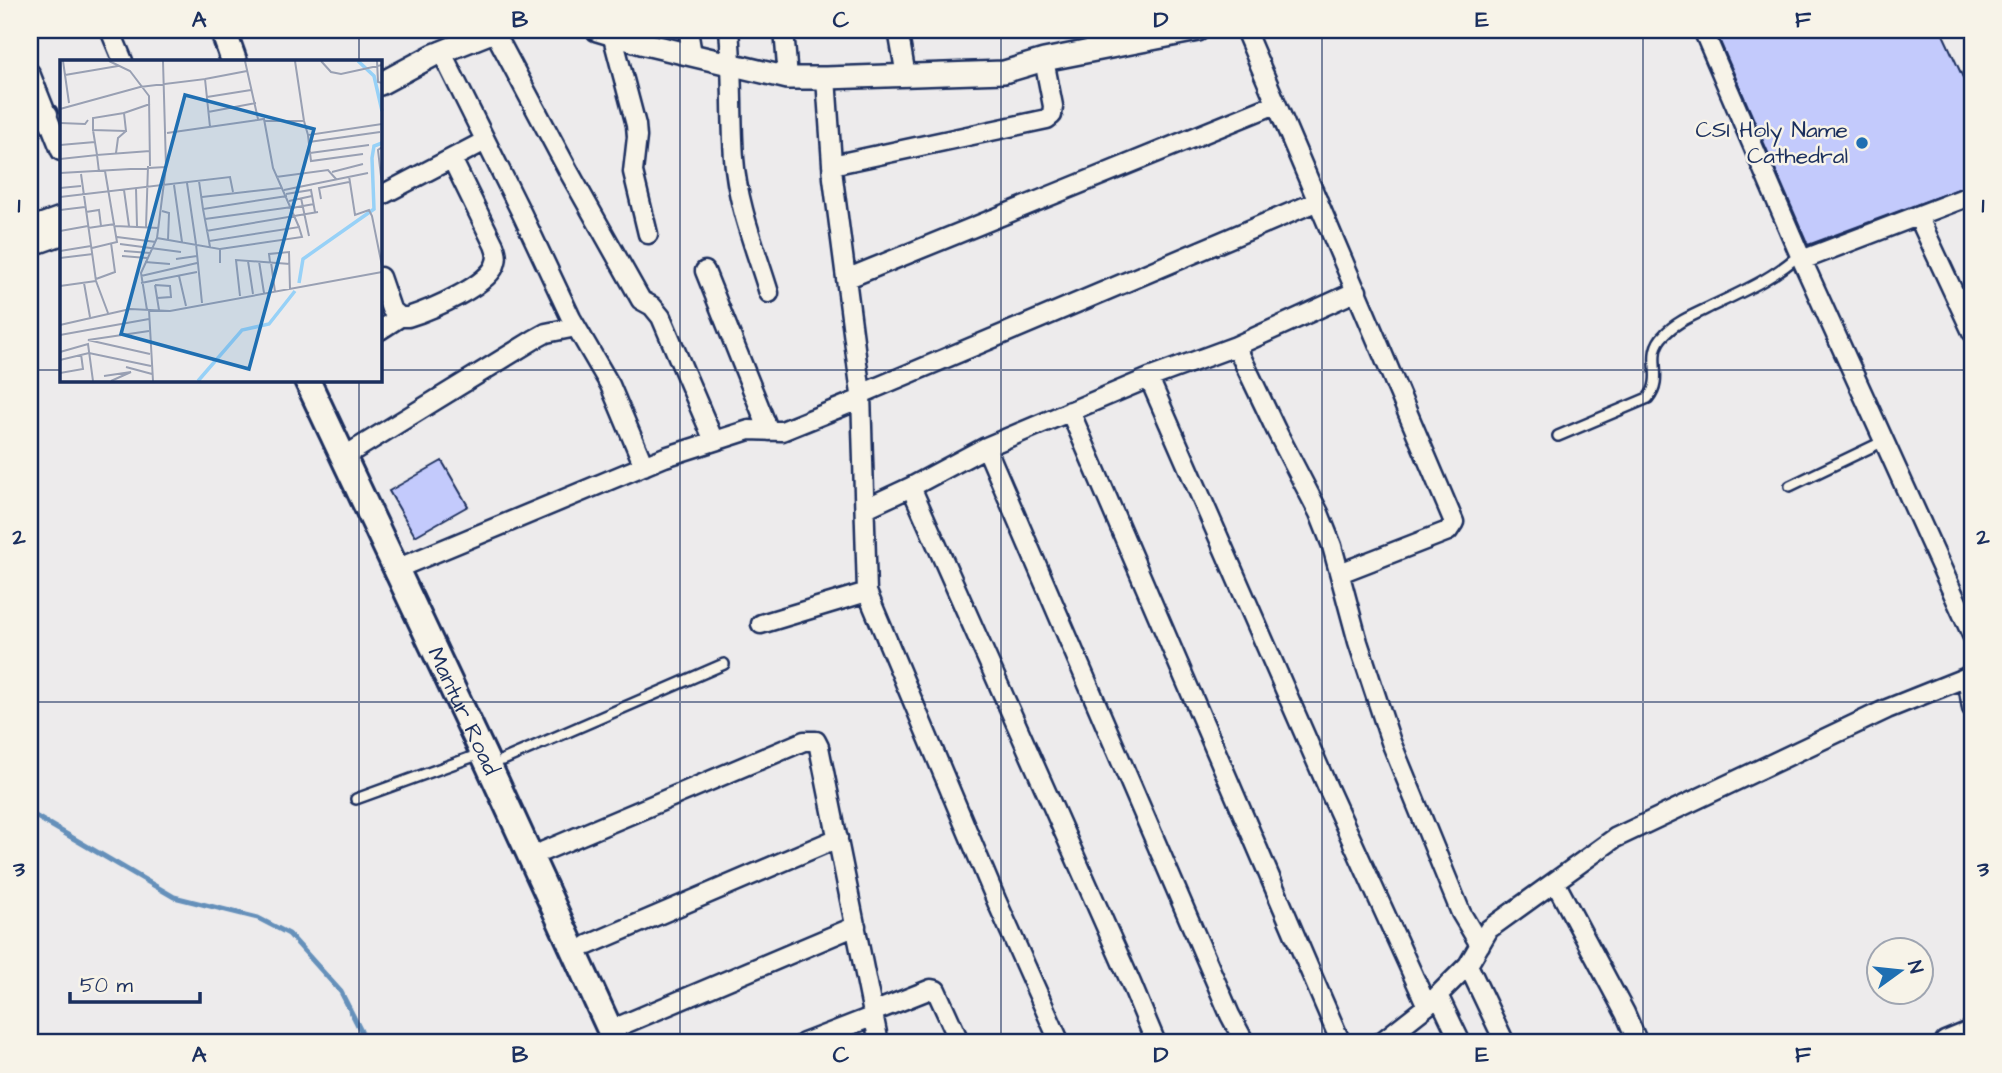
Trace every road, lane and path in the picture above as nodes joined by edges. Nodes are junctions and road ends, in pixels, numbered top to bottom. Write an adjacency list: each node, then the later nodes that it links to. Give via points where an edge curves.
1 (110, 30): 15 (street)
2 (223, 30): 16 (main road)
3 (496, 30): 13 (street); 58 (street, via 641,300 661,317)
4 (688, 30): 14 (street)
5 (729, 30): 18 (street)
6 (784, 30): 21 (street)
7 (898, 30): 20 (street)
8 (1198, 30): 17 (street)
9 (1245, 30): 24 (street)
10 (1703, 30): 40 (street)
11 (605, 32): 12 (street); 38 (street, via 636,125 633,172)
12 (651, 38): 14 (street)
13 (441, 51): 23 (street); 27 (street)
14 (692, 54): 18 (street)
15 (124, 60)
16 (234, 60)
17 (1044, 61): 20 (street, via 1004,72); 30 (street, via 1052,106 1047,119)
18 (733, 63): 21 (street); 45 (street, via 734,160)
19 (30, 73): 25 (street)
20 (906, 76): 22 (street)
21 (788, 78): 22 (street)
22 (826, 78): 30 (street)
23 (382, 83)
24 (1276, 104): 33 (street); 42 (street)
25 (48, 114): 26 (street); 28 (street)
26 (30, 121)
27 (485, 141): 29 (street); 47 (street)
28 (60, 148)
29 (453, 159): 32 (street); 46 (street, via 494,245 497,261 482,282 419,314)
30 (832, 165): 42 (street)
31 (1972, 195): 34 (street)
32 (382, 196)
33 (1318, 201): 44 (street); 54 (street)
34 (1918, 216): 40 (street); 49 (street)
35 (60, 218): 36 (street)
36 (30, 229)
37 (60, 234): 39 (street)
38 (648, 234)
39 (30, 245)
40 (1801, 257): 57 (lane, via 1665,333 1656,344 1657,381 1648,398); 59 (street)
41 (705, 271): 56 (street)
42 (846, 279): 54 (street)
43 (382, 282): 46 (street, via 391,309)
44 (1357, 291): 50 (street); 67 (street, via 1454,522 1448,531)
45 (769, 293)
46 (400, 317): 48 (street)
47 (576, 327): 61 (street, via 535,339); 62 (street, via 610,385)
48 (382, 329)
49 (1972, 332)
50 (1236, 345): 51 (street); 67 (street, via 1319,513)
51 (1149, 378): 55 (street); 83 (street, via 1328,788)
52 (308, 382): 74 (main road, Mantur Road)
53 (322, 382): 61 (main road, Mantur Road)
54 (861, 396): 56 (street, via 782,431); 65 (street)
55 (1070, 411): 60 (street); 95 (street)
56 (769, 431): 58 (street, via 749,430)
57 (1558, 436)
58 (714, 440): 62 (street)
59 (1884, 441): 63 (lane); 69 (street)
60 (986, 447): 64 (street); 94 (street)
61 (353, 451): 66 (main road, Mantur Road)
62 (644, 466): 66 (street)
63 (1790, 486)
64 (911, 487): 65 (street); 93 (street)
65 (866, 508): 68 (street)
66 (408, 564): 74 (main road, Mantur Road)
67 (1340, 573): 81 (street, via 1391,742 1461,913)
68 (867, 592): 70 (street); 92 (street)
69 (1970, 623)
70 (761, 624)
71 (724, 664): 74 (lane)
72 (1970, 675): 73 (street); 78 (street, via 1887,709 1615,838)
73 (1972, 708)
74 (493, 756): 75 (lane); 77 (main road, Mantur Road); 86 (main road, Mantur Road)
75 (356, 800)
76 (838, 838): 77 (street, via 819,747 809,740); 79 (street); 80 (street)
77 (544, 851): 80 (main road, Mantur Road)
78 (1555, 882): 81 (street, via 1489,929); 98 (street)
79 (856, 926): 84 (street); 86 (street)
80 (587, 945): 86 (main road, Mantur Road)
81 (1480, 945): 82 (street)
82 (1468, 965): 83 (street); 97 (street)
83 (1432, 1001): 87 (street); 96 (street)
84 (874, 1014): 89 (street); 90 (street); 91 (street, via 936,990)
85 (1972, 1030): 88 (street)
86 (622, 1037)
87 (1391, 1040)
88 (1942, 1042)
89 (804, 1043)
90 (879, 1043)
91 (960, 1043)
92 (1060, 1043)
93 (1156, 1043)
94 (1245, 1043)
95 (1341, 1043)
96 (1461, 1043)
97 (1505, 1043)
98 (1638, 1043)

